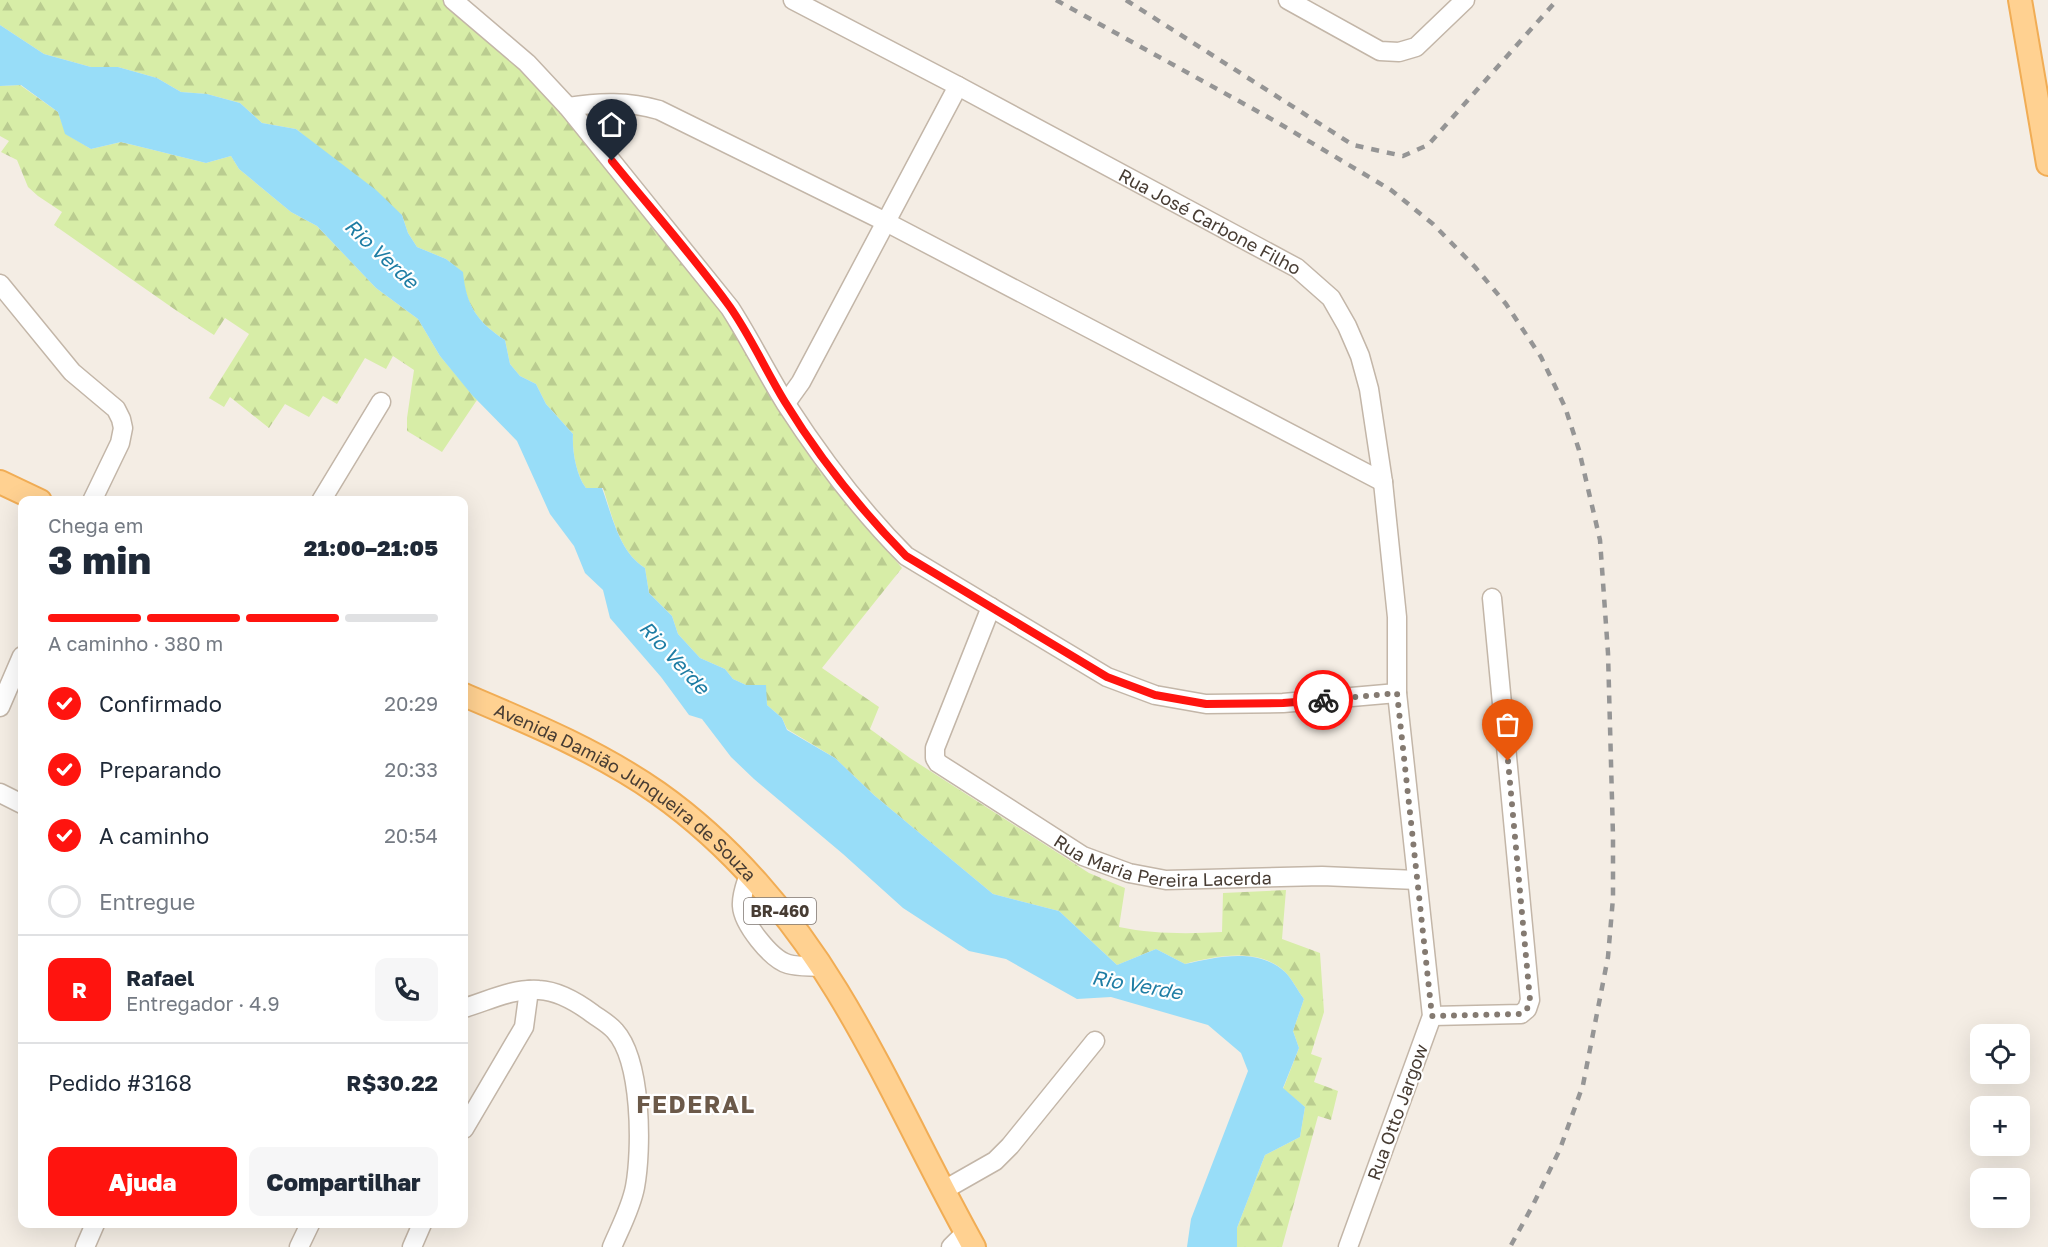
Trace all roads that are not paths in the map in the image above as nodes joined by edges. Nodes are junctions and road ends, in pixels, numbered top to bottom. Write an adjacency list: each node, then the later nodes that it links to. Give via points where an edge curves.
1 (453, 0): 7 (street, via 527,63)
2 (794, 0): 6 (street, Rua José Carbone Filho)
3 (1288, 0): 4 (street, via 1380,51 1399,52 1416,47)
4 (1465, 0)
5 (2020, 0): 8 (main road)
6 (958, 86): 9 (street); 14 (street, Rua José Carbone Filho, via 1297,268 1330,298 1360,356)
7 (568, 106): 9 (street, via 638,104 659,110); 12 (street, via 730,308)
8 (2048, 165)
9 (886, 222): 12 (street); 14 (street)
10 (0, 284): 16 (street, via 72,372 116,409 121,419 120,443)
11 (381, 402): 17 (street)
12 (786, 403): 19 (street, via 880,530 906,556)
13 (0, 482): 15 (main road)
14 (1383, 482): 20 (street, Rua José Carbone Filho)
15 (29, 496)
16 (94, 496)
17 (324, 496)
18 (1492, 598): 31 (street)
19 (991, 607): 22 (street, via 1107,677 1155,695 1206,704 1283,703); 28 (street, Rua Maria Pereira Lacerda, via 935,748 935,758 1083,856 1129,873 1166,880 1322,876)
20 (1397, 617): 22 (street, Rua Otto Jargow)
21 (18, 665): 24 (street)
22 (1397, 693): 28 (street, Rua Otto Jargow)
23 (468, 697): 27 (main road, Avenida Damião Junqueira de Souza / BR-460, via 562,737 658,793)
24 (0, 707)
25 (0, 793): 26 (street)
26 (18, 802)
27 (749, 874): 29 (main road, Avenida Damião Junqueira de Souza / BR-460); 29 (street, via 742,906 747,925 786,964)
28 (1417, 880): 33 (street, Rua Otto Jargow)
29 (821, 967): 37 (main road, Avenida Damião Junqueira de Souza / BR-460)
30 (529, 990): 32 (street); 36 (street, via 524,1027); 45 (street, via 561,994 588,1011 615,1031 628,1057 636,1088 638,1157 635,1188)
31 (1530, 996): 33 (street, via 1527,1009 1521,1014); 34 (street)
32 (468, 1007)
33 (1432, 1016): 46 (street, Rua Otto Jargow)
34 (1528, 1018)
35 (1095, 1041): 37 (street, via 995,1161)
36 (468, 1122)
37 (944, 1190): 41 (main road, Avenida Damião Junqueira de Souza / BR-460)
38 (93, 1228): 42 (street)
39 (308, 1228): 43 (street)
40 (420, 1228): 44 (street)
41 (963, 1242)
42 (85, 1247)
43 (299, 1247)
44 (412, 1247)
45 (612, 1247)
46 (1348, 1247)

